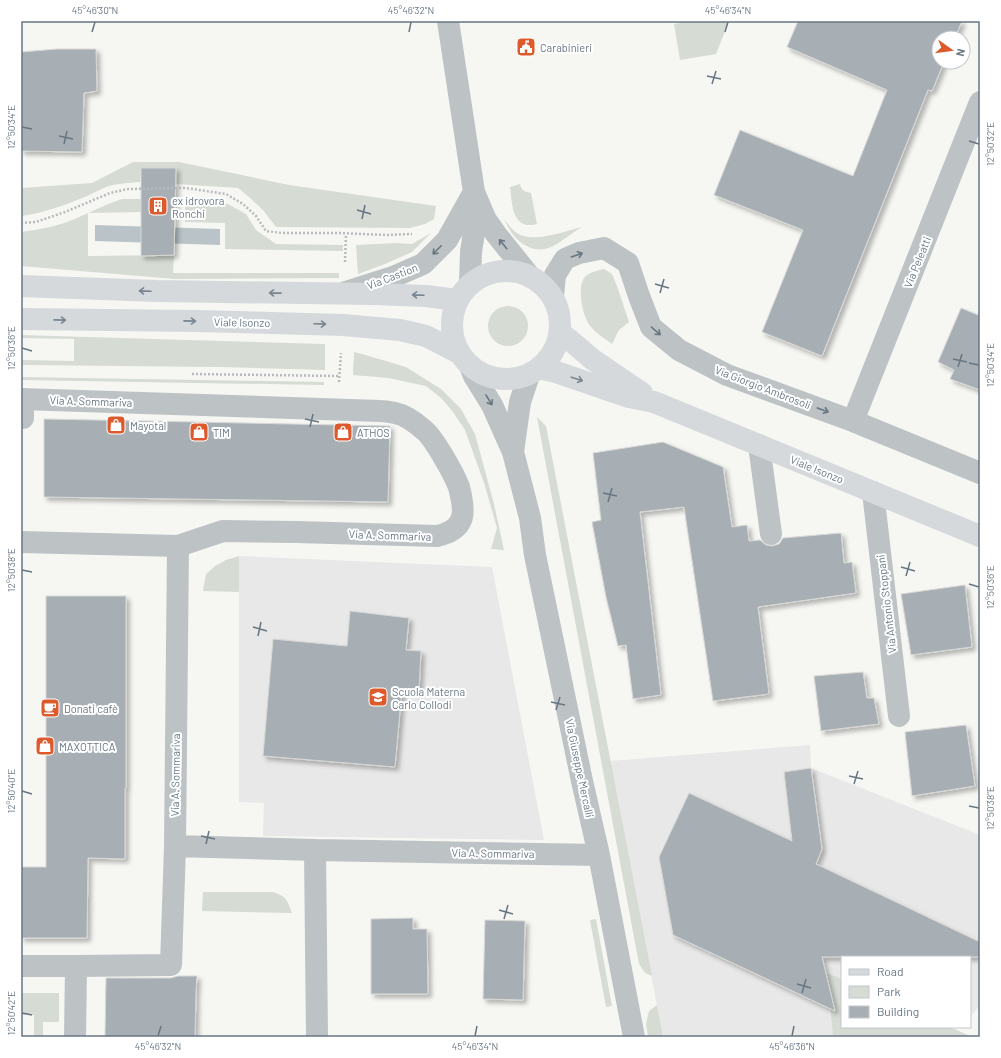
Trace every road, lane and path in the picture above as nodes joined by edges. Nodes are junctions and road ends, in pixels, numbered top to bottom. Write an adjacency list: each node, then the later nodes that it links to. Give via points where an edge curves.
1 (448, 21): 3 (street)
2 (980, 102): 17 (street, Via Peleatti)
3 (474, 192): 6 (street, one-way to 3, via 486,220); 8 (street, via 474,232); 9 (street, Via Castion, one-way to 9, via 447,240 423,264)
4 (21, 223): 5 (path, via 36,222 110,193 128,189 186,188 226,194 256,216 266,231 380,235)
5 (418, 233)
6 (528, 274): 8 (main road, via 498,271 483,275); 10 (main road)
7 (21, 286): 9 (main road, one-way to 7, via 156,291)
8 (464, 292): 9 (main road, one-way to 9, via 426,296); 13 (main road, via 452,318 452,336)
9 (344, 293)
10 (553, 296): 12 (main road, via 561,320); 17 (street, Via Giorgio Ambrosoli, one-way to 17, via 555,275 565,259 604,248 628,264 651,327 679,350 727,375)
11 (21, 319): 13 (main road, Viale Isonzo, one-way to 13, via 343,325 400,330 426,336)
12 (560, 333): 14 (main road, via 549,359); 15 (main road, Viale Isonzo, via 592,359)
13 (464, 359): 14 (main road, Viale Isonzo, via 483,375 498,379 514,379); 19 (street, Via Giuseppe Mercalli, one-way to 19, via 492,405)
14 (534, 372): 15 (main road, Viale Isonzo, one-way to 15, via 556,372); 19 (street, Via Giuseppe Mercalli, via 520,402)
15 (654, 402): 18 (main road, Viale Isonzo)
16 (22, 405): 25 (street, Via A. Sommariva, via 372,410 396,413 425,431 433,441 459,486 463,503 462,520 454,529 437,536 223,531)
17 (853, 421): 20 (street, Via Giorgio Ambrosoli)
18 (759, 445): 21 (main road, Viale Isonzo); 22 (street)
19 (513, 452): 29 (street, Via Giuseppe Mercalli, via 530,518 537,563)
20 (980, 473)
21 (873, 492): 23 (main road, Viale Isonzo); 26 (street, Via Antonio Stoppani)
22 (771, 534)
23 (980, 536)
24 (21, 542): 25 (street)
25 (178, 546): 27 (street, Via A. Sommariva)
26 (899, 716)
27 (175, 846): 28 (street, Via A. Sommariva); 31 (street, Via A. Sommariva, via 171,965)
28 (315, 850): 29 (street, Via A. Sommariva); 33 (street)
29 (599, 855): 34 (street, Via Giuseppe Mercalli)
30 (21, 966): 31 (street, Via A. Sommariva)
31 (76, 966): 32 (street)
32 (75, 1037)
33 (317, 1037)
34 (634, 1037)

